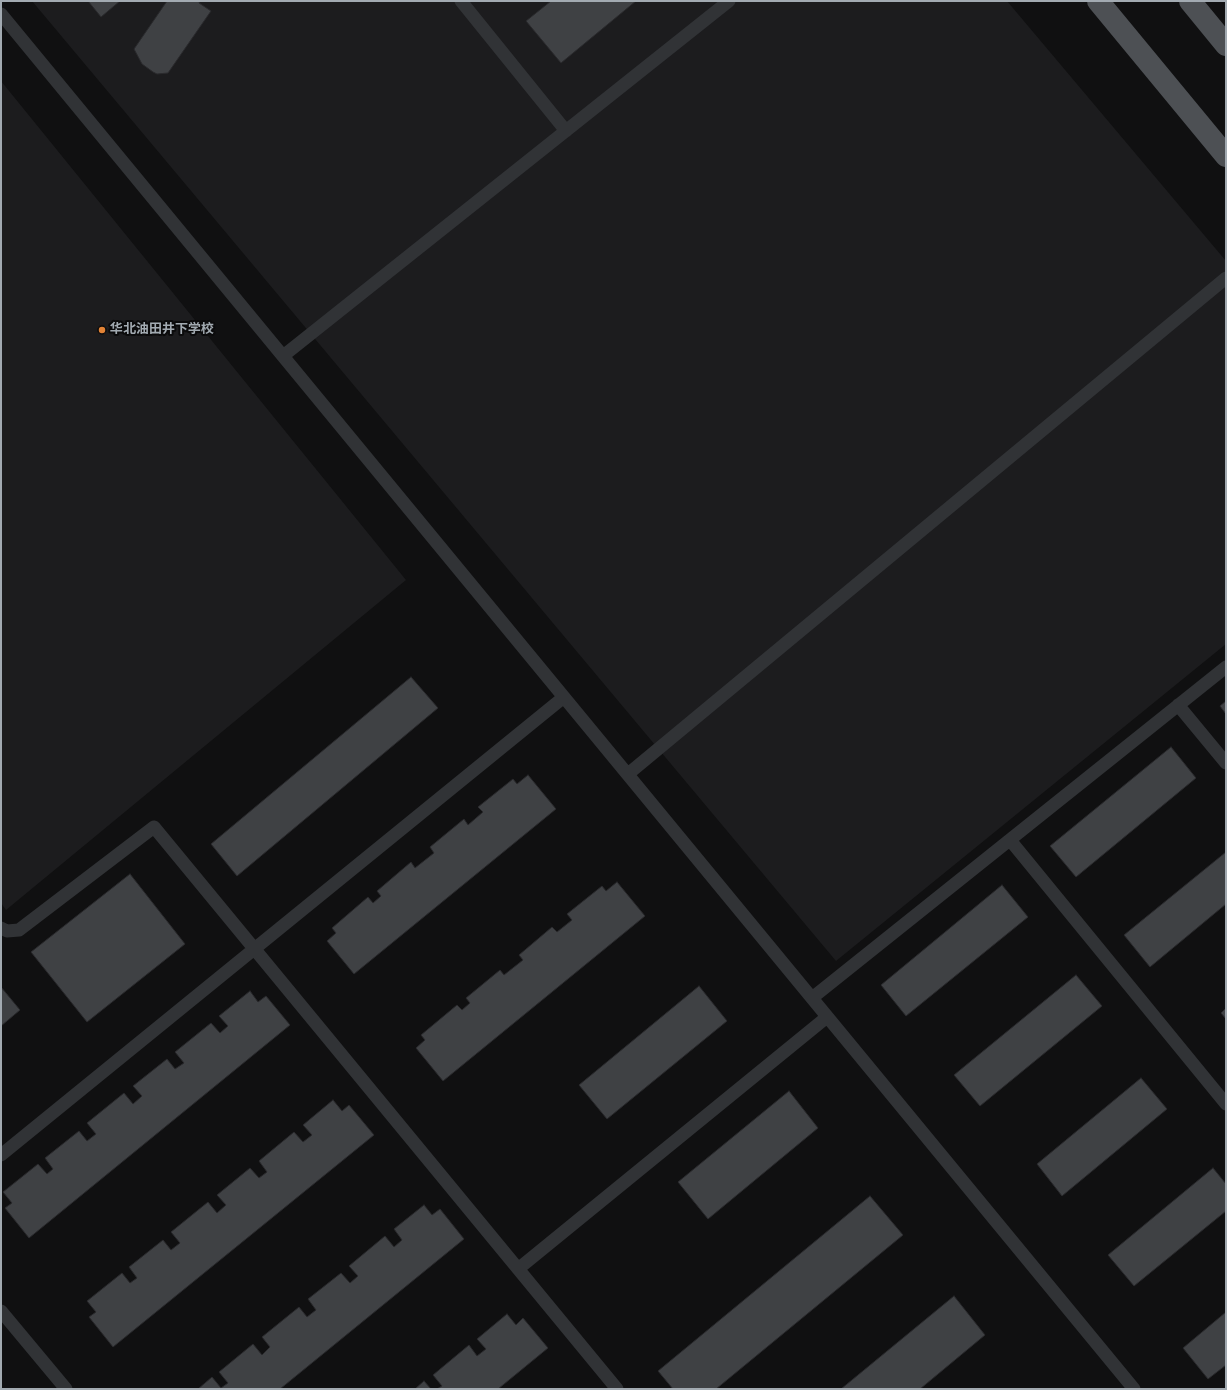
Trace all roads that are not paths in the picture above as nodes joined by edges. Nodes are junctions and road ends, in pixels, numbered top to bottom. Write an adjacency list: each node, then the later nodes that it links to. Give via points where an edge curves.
1 (461, 1): 7 (lane)
2 (728, 1): 7 (lane)
3 (1098, 1): 8 (main road)
4 (1190, 1): 6 (main road)
5 (1, 14): 10 (lane)
6 (1226, 45)
7 (566, 131): 10 (lane)
8 (1226, 156)
9 (1226, 278): 15 (lane)
10 (283, 356): 12 (lane)
11 (1226, 667): 13 (lane)
12 (564, 697): 15 (lane); 18 (lane)
13 (1178, 705): 14 (lane); 16 (lane)
14 (1226, 763)
15 (628, 774): 19 (lane)
16 (1010, 840): 19 (lane); 21 (lane)
17 (1, 928): 18 (lane, via 7,931 19,930 154,827)
18 (254, 949): 22 (lane); 23 (lane)
19 (812, 998): 20 (lane)
20 (827, 1017): 23 (lane); 27 (lane)
21 (1226, 1104)
22 (1, 1155)
23 (518, 1268): 26 (lane)
24 (1, 1311): 25 (lane)
25 (66, 1389)
26 (617, 1389)
27 (1134, 1389)

